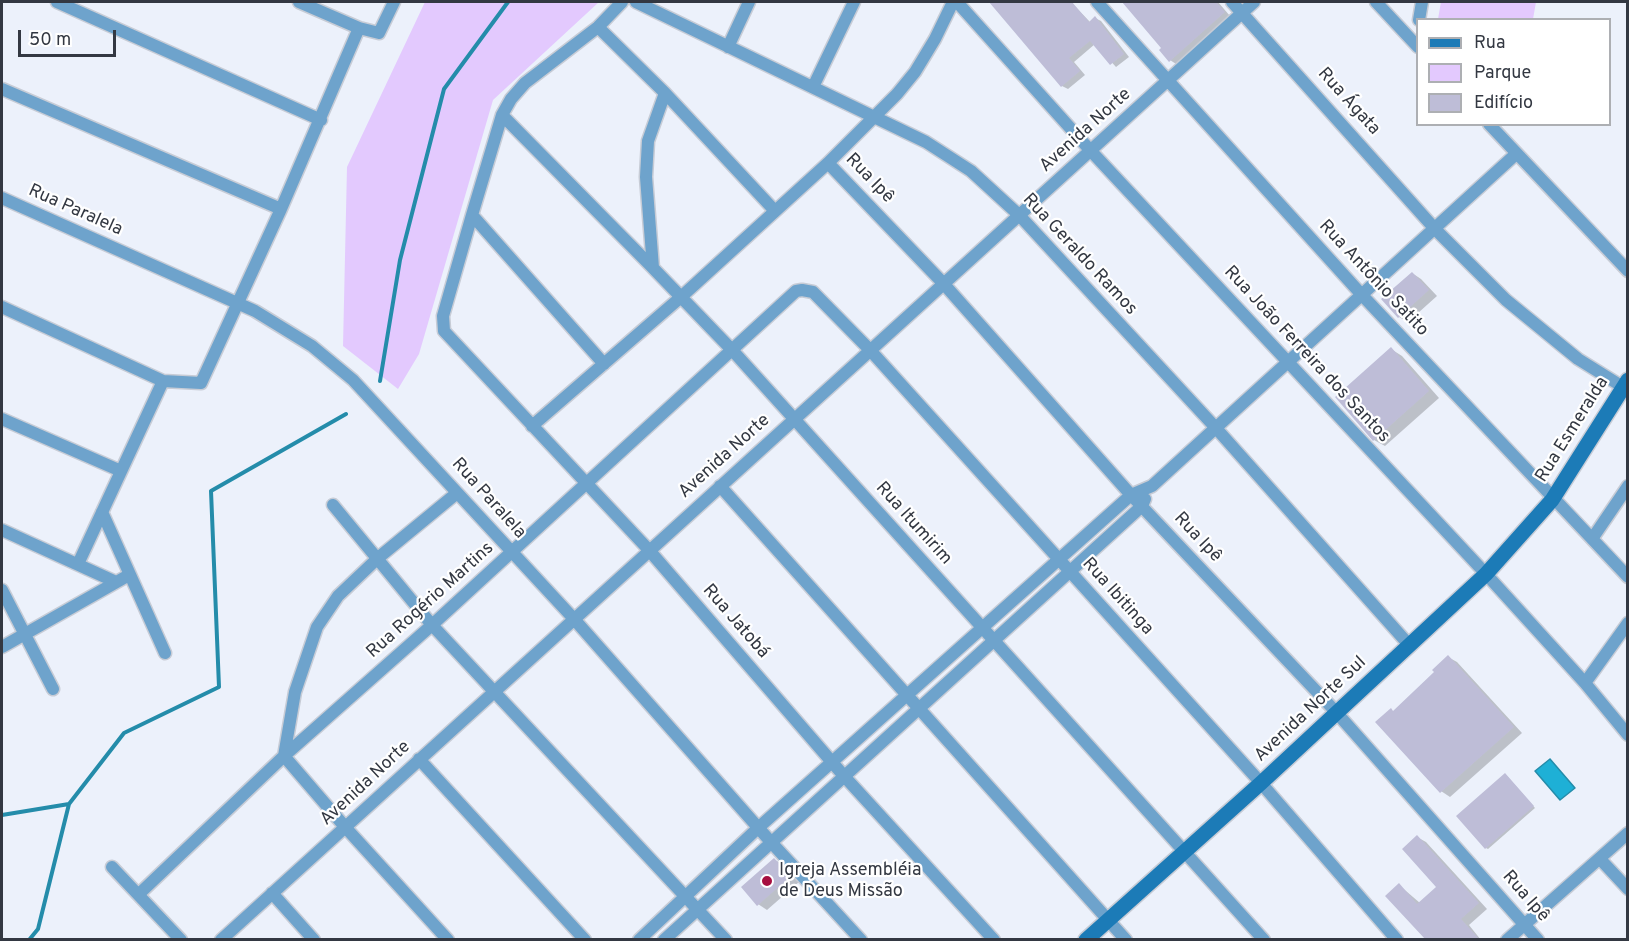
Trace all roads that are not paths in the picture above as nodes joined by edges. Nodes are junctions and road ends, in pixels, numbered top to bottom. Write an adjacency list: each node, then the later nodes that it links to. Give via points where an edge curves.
1 (57, 2): 26 (street)
2 (299, 2): 17 (street)
3 (394, 2): 17 (street, via 379,33)
4 (622, 2): 16 (street)
5 (636, 2): 19 (street, Rua Geraldo Ramos)
6 (749, 2): 19 (street)
7 (854, 2): 21 (street)
8 (955, 2): 25 (street, via 915,72); 28 (street, Rua João Ferreira dos Santos)
9 (1097, 2): 20 (street, Rua Antônio Satito)
10 (1232, 2): 14 (street, Rua Ágata)
11 (1254, 2): 14 (street, Avenida Norte)
12 (1376, 2): 18 (street)
13 (1422, 2): 15 (street)
14 (1242, 13): 20 (street, Avenida Norte); 36 (street, Rua Ágata)
15 (1419, 18)
16 (598, 27): 23 (street); 24 (street, via 525,83)
17 (359, 28): 26 (street)
18 (1416, 45)
19 (728, 47): 21 (street, Rua Geraldo Ramos)
20 (1168, 81): 28 (street, Avenida Norte); 43 (street, Rua Antônio Satito)
21 (813, 87): 25 (street, Rua Geraldo Ramos)
22 (2, 89): 32 (street)
23 (665, 93): 33 (street); 39 (street, via 648,141 646,177)
24 (502, 115): 34 (street); 39 (street, Rua Itumirim)
25 (874, 117): 30 (street); 35 (street, Rua Geraldo Ramos, via 948,155)
26 (321, 120): 32 (street)
27 (1491, 126): 29 (street)
28 (1090, 150): 35 (street, Avenida Norte); 49 (street, Rua João Ferreira dos Santos)
29 (1516, 154): 36 (street); 38 (street)
30 (828, 163): 33 (street); 41 (street, Rua Ipê)
31 (2, 198): 45 (street, Rua Paralela)
32 (281, 209): 45 (street)
33 (775, 211): 44 (street)
34 (471, 215): 50 (street); 55 (street, Rua Jatobá, via 443,316 444,331)
35 (1019, 215): 41 (street, Avenida Norte); 56 (street, Rua Geraldo Ramos)
36 (1435, 229): 43 (street); 52 (street, Rua Ágata, via 1506,300 1578,359)
37 (1628, 251): 38 (street)
38 (1618, 260): 40 (street)
39 (653, 268): 44 (street, Rua Itumirim)
40 (1628, 271)
41 (943, 283): 47 (street, Avenida Norte); 63 (street, Rua Ipê)
42 (802, 290): 47 (street, Rua Ibitinga, via 813,292); 48 (street, Rua Rogério Martins, via 796,291)
43 (1361, 294): 49 (street); 64 (street, Rua Antônio Satito)
44 (681, 297): 48 (street, Rua Itumirim); 50 (street)
45 (238, 303): 51 (street, via 201,383); 62 (street, Rua Paralela, via 312,346 353,380)
46 (2, 308): 51 (street)
47 (870, 350): 54 (street, Avenida Norte); 73 (street, Rua Ibitinga)
48 (734, 351): 54 (street, Rua Itumirim); 58 (street, Rua Rogério Martins)
49 (1287, 363): 56 (street); 76 (street, Rua João Ferreira dos Santos)
50 (604, 364): 55 (street)
51 (163, 381): 57 (street)
52 (1626, 386): 64 (street, Rua Esmeralda)
53 (2, 419): 57 (street)
54 (795, 419): 59 (street, Avenida Norte); 84 (street, Rua Itumirim)
55 (532, 426): 58 (street, Rua Jatobá)
56 (1215, 428): 60 (street); 87 (street, Rua Geraldo Ramos)
57 (121, 471): 67 (street)
58 (586, 484): 70 (street, Rua Jatobá); 71 (street, Rua Rogério Martins)
59 (720, 486): 70 (street, Avenida Norte); 93 (street)
60 (1152, 486): 63 (street); 66 (street)
61 (1628, 486): 69 (street)
62 (457, 493): 71 (street, Rua Paralela); 72 (street)
63 (1131, 495): 66 (street, Rua Ipê); 73 (street)
64 (1552, 500): 69 (street, Rua Antônio Satito); 76 (street, Avenida Norte Sul)
65 (333, 505): 72 (street)
66 (1142, 506): 75 (street); 95 (street, Rua Ipê)
67 (102, 512): 74 (street); 77 (street)
68 (2, 530): 74 (street)
69 (1592, 539): 78 (street, Rua Antônio Satito)
70 (648, 549): 81 (street, Avenida Norte); 99 (street, Rua Jatobá)
71 (511, 552): 81 (street, Rua Paralela); 83 (street, Rua Rogério Martins)
72 (378, 558): 83 (street); 97 (street, via 338,596 317,627 296,692)
73 (1059, 559): 75 (street, Rua Ibitinga); 84 (street)
74 (78, 564): 79 (street)
75 (1070, 571): 86 (street); 101 (street, Rua Ibitinga)
76 (1486, 574): 87 (street, Avenida Norte Sul); 90 (street, Rua João Ferreira dos Santos)
77 (129, 575): 79 (street); 89 (street)
78 (1628, 577)
79 (116, 582): 85 (street)
80 (2, 590): 85 (street)
81 (574, 620): 92 (street, Avenida Norte); 103 (street, Rua Paralela)
82 (1628, 623): 90 (street)
83 (432, 625): 92 (street); 97 (street, Rua Rogério Martins)
84 (982, 627): 86 (street, Rua Itumirim); 93 (street)
85 (25, 635): 88 (street); 91 (street)
86 (994, 641): 94 (street); 106 (street, Rua Itumirim)
87 (1410, 646): 95 (street, Avenida Norte Sul)
88 (2, 647)
89 (165, 653)
90 (1585, 683): 96 (street, Rua João Ferreira dos Santos)
91 (53, 689)
92 (494, 691): 98 (street, Avenida Norte); 112 (street)
93 (908, 696): 94 (street); 99 (street)
94 (920, 709): 100 (street); 114 (street)
95 (1336, 712): 101 (street, Avenida Norte Sul); 115 (street, Rua Ipê)
96 (1628, 735)
97 (284, 756): 102 (street); 111 (street, Rua Rogério Martins)
98 (419, 759): 102 (street, Avenida Norte); 120 (street)
99 (832, 763): 100 (street, Rua Jatobá); 103 (street)
100 (844, 776): 105 (street); 125 (street, Rua Jatobá)
101 (1261, 783): 106 (street, Avenida Norte Sul); 129 (street, Rua Ibitinga)
102 (346, 828): 110 (street, Avenida Norte); 119 (street)
103 (758, 828): 105 (street, Rua Paralela); 112 (street)
104 (1628, 833): 107 (street)
105 (770, 841): 113 (street); 124 (street, Rua Paralela)
106 (1183, 852): 114 (street, Avenida Norte Sul); 128 (street, Rua Itumirim)
107 (1600, 859): 109 (street); 115 (street)
108 (112, 867): 111 (street)
109 (1628, 889)
110 (272, 893): 117 (street, Avenida Norte); 118 (street)
111 (139, 894): 116 (street)
112 (686, 896): 113 (street); 121 (street)
113 (697, 908): 122 (street); 123 (street)
114 (1108, 921): 126 (street, Avenida Norte Sul); 127 (street)
115 (1524, 924): 130 (street); 131 (street, Rua Ipê)
116 (181, 939)
117 (221, 939)
118 (314, 939)
119 (448, 939)
120 (585, 939)
121 (639, 939)
122 (664, 939)
123 (726, 939)
124 (861, 939)
125 (994, 939)
126 (1086, 939)
127 (1126, 939)
128 (1264, 939)
129 (1397, 939)
130 (1507, 939)
131 (1538, 939)

